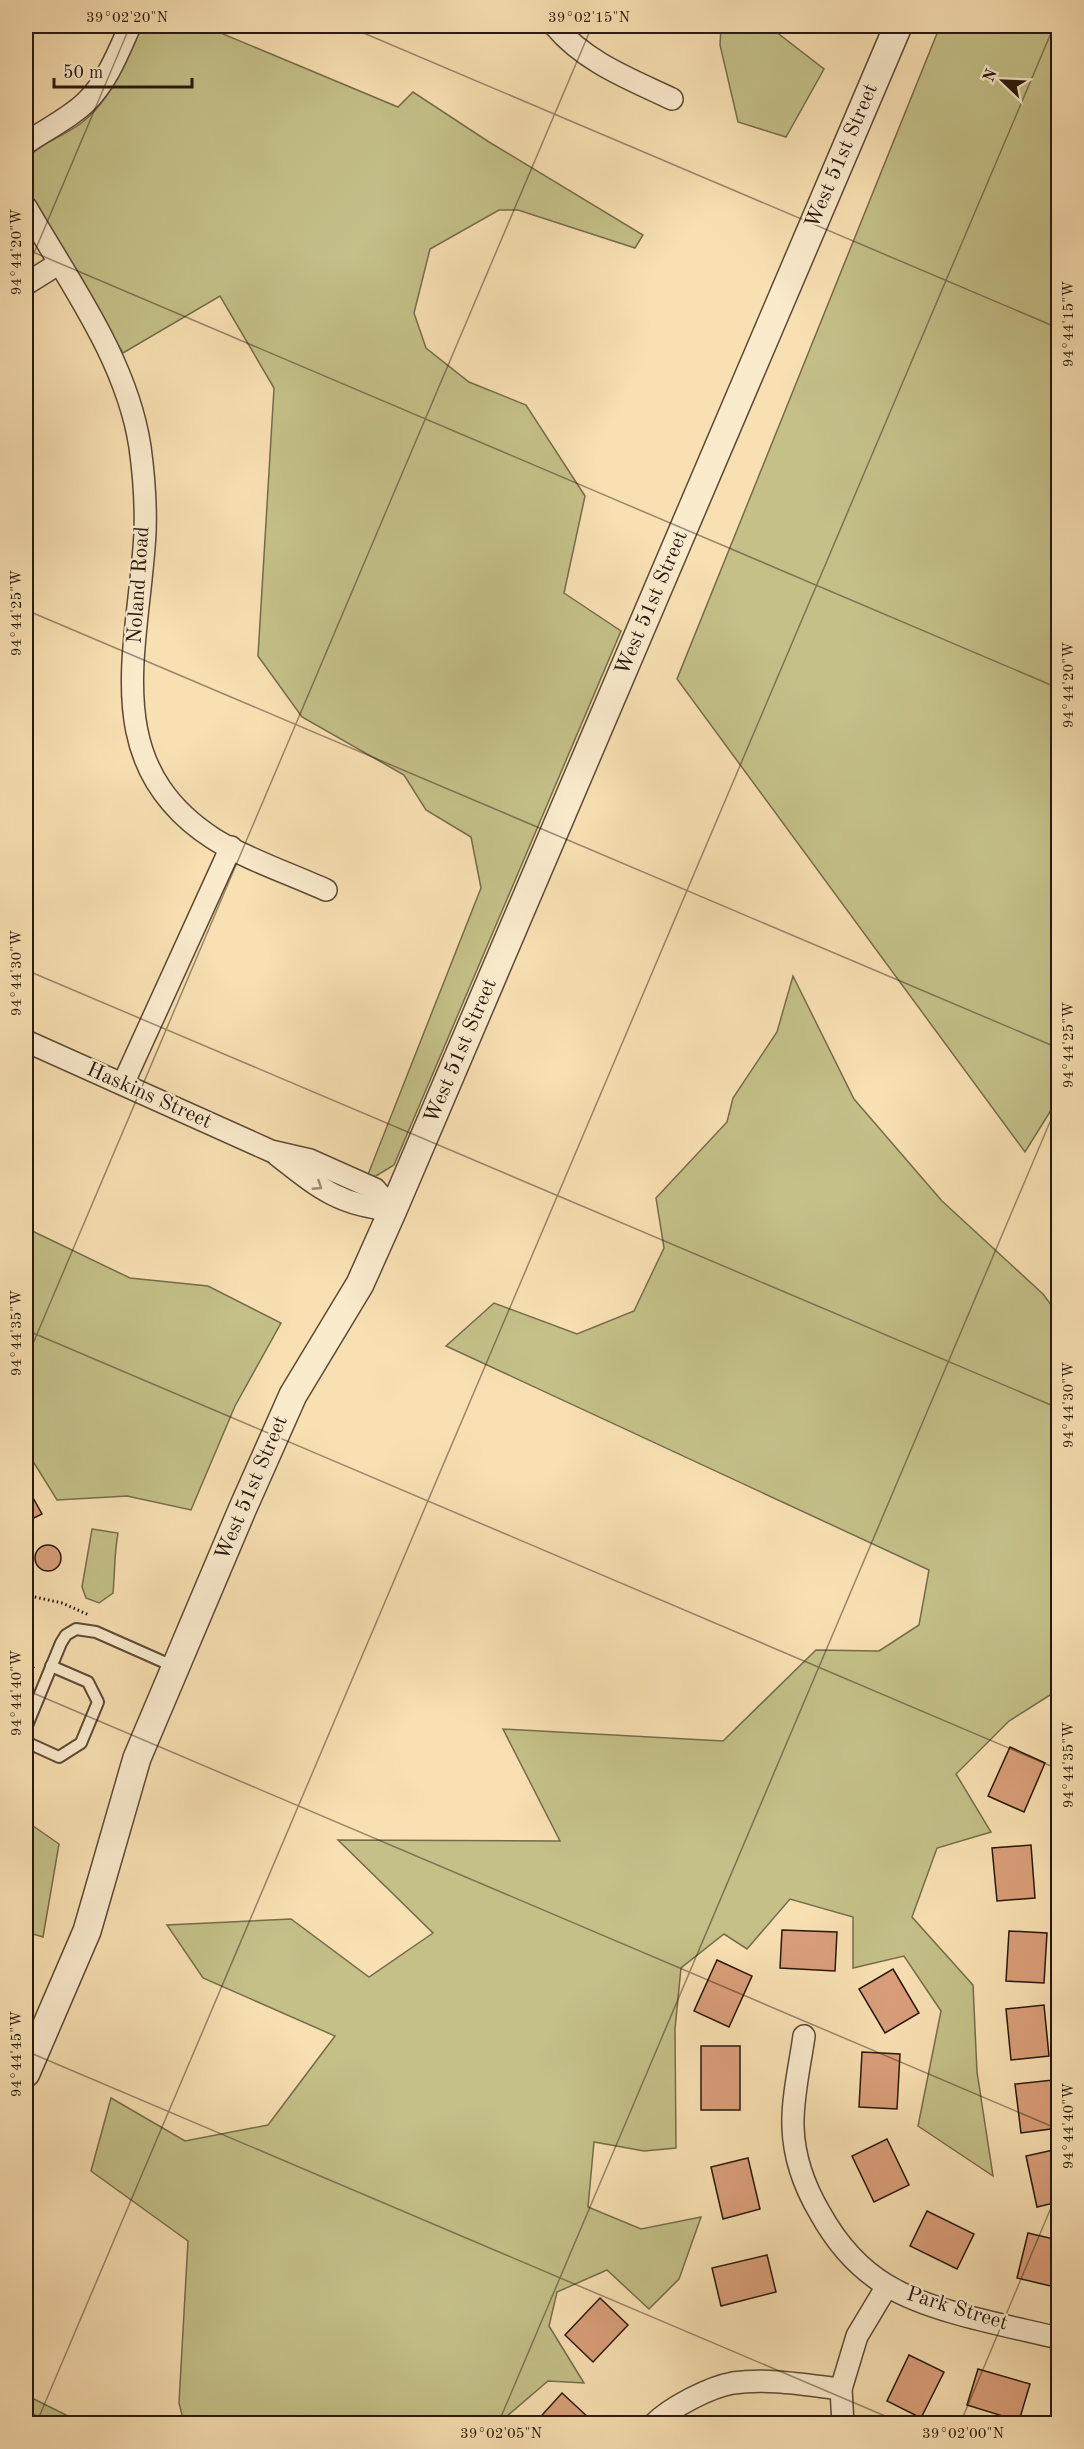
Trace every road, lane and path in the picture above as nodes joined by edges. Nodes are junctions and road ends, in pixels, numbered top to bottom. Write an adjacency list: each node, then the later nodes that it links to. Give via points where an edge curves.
1 (130, 26): 5 (street, via 110,70 84,105)
2 (555, 26): 4 (street, via 593,60)
3 (898, 26): 13 (street, West 51st Street)
4 (672, 99)
5 (26, 142)
6 (26, 207): 7 (street, Noland Road)
7 (58, 264): 8 (street); 9 (street, Noland Road, via 118,372 140,445 145,533 131,687 141,751 156,782 177,808 199,828)
8 (26, 284)
9 (231, 847): 10 (street, Noland Road); 12 (street)
10 (326, 890)
11 (26, 1041): 12 (street, Haskins Street)
12 (123, 1084): 13 (street, Haskins Street, via 271,1151 321,1189 363,1208)
13 (393, 1210): 17 (street, West 51st Street, via 360,1284 282,1417)
14 (26, 1575): 15 (path)
15 (26, 1596)
16 (26, 1652): 18 (path, via 34,1669)
17 (176, 1667): 18 (lane, via 83,1628 66,1635); 22 (street, West 51st Street, via 129,1781 87,1931)
18 (49, 1671): 19 (lane); 20 (lane, via 88,1682 98,1702 81,1743 59,1757)
19 (26, 1728)
20 (26, 1742)
21 (804, 2036): 23 (street, Park Street, via 793,2125 797,2163 809,2195 830,2231 853,2259)
22 (26, 2070)
23 (887, 2286): 24 (street, Park Street, via 919,2301); 25 (street, via 857,2336)
24 (1059, 2338)
25 (841, 2389): 26 (street, via 788,2383 732,2383 694,2398); 27 (street)
26 (654, 2424)
27 (843, 2424)

